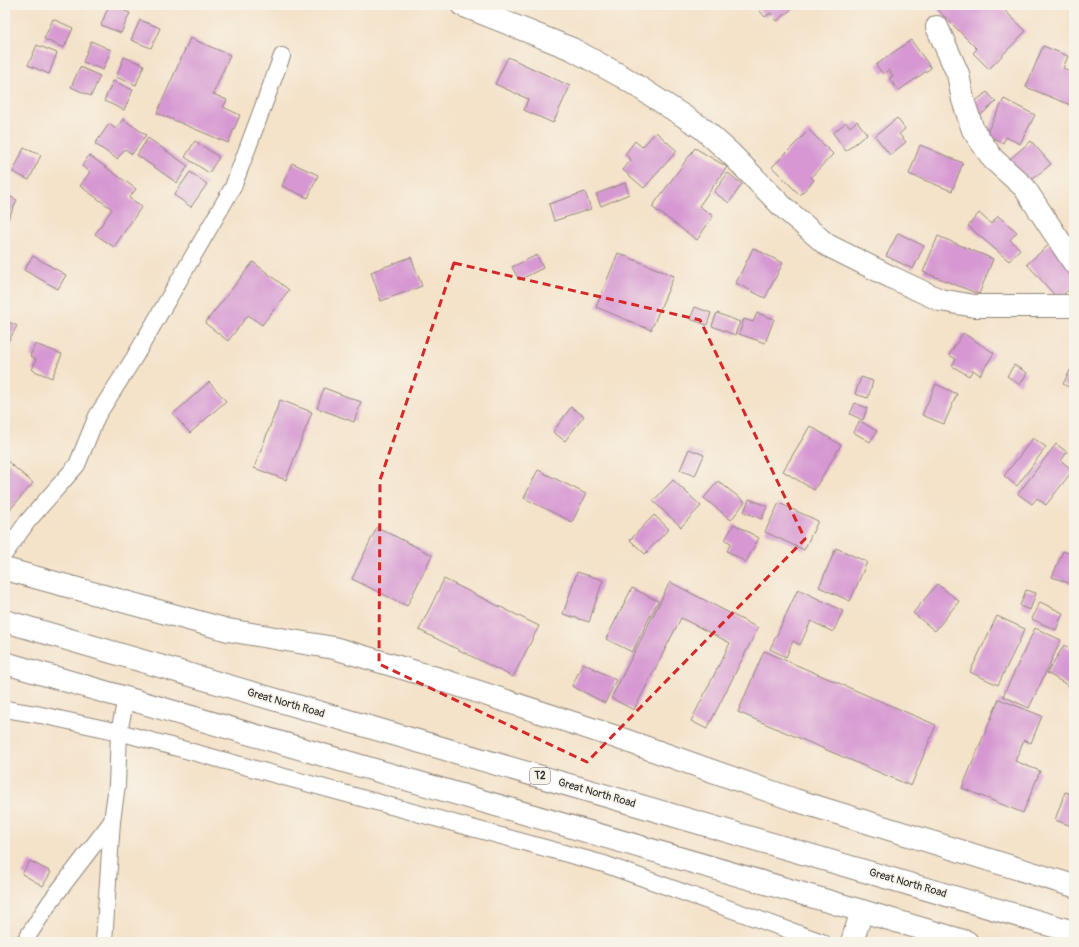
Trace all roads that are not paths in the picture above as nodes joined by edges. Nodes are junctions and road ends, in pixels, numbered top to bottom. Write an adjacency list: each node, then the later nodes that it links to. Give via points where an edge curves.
1 (462, 5): 5 (street, via 572,49 623,77 702,128 782,206 827,245 891,277 940,300 975,306)
2 (937, 27): 4 (street, via 958,74 963,100 974,130 993,159 1024,187)
3 (282, 56): 6 (lane, via 233,187 134,358 97,416 77,465 28,522)
4 (1074, 263)
5 (1074, 306)
6 (5, 554)
7 (5, 568): 14 (street, via 228,630 334,648 436,678 613,736 795,800)
8 (5, 621): 16 (street, Great North Road / T2)
9 (5, 663): 10 (street)
10 (126, 698): 12 (lane); 15 (street)
11 (5, 709): 12 (lane)
12 (119, 732): 13 (lane, via 117,785); 19 (lane, via 604,864)
13 (112, 821): 17 (lane, via 50,902); 18 (lane)
14 (1074, 886)
15 (862, 911): 20 (street); 21 (street)
16 (1074, 932)
17 (24, 942)
18 (104, 942)
19 (822, 942)
20 (852, 942)
21 (967, 942)

